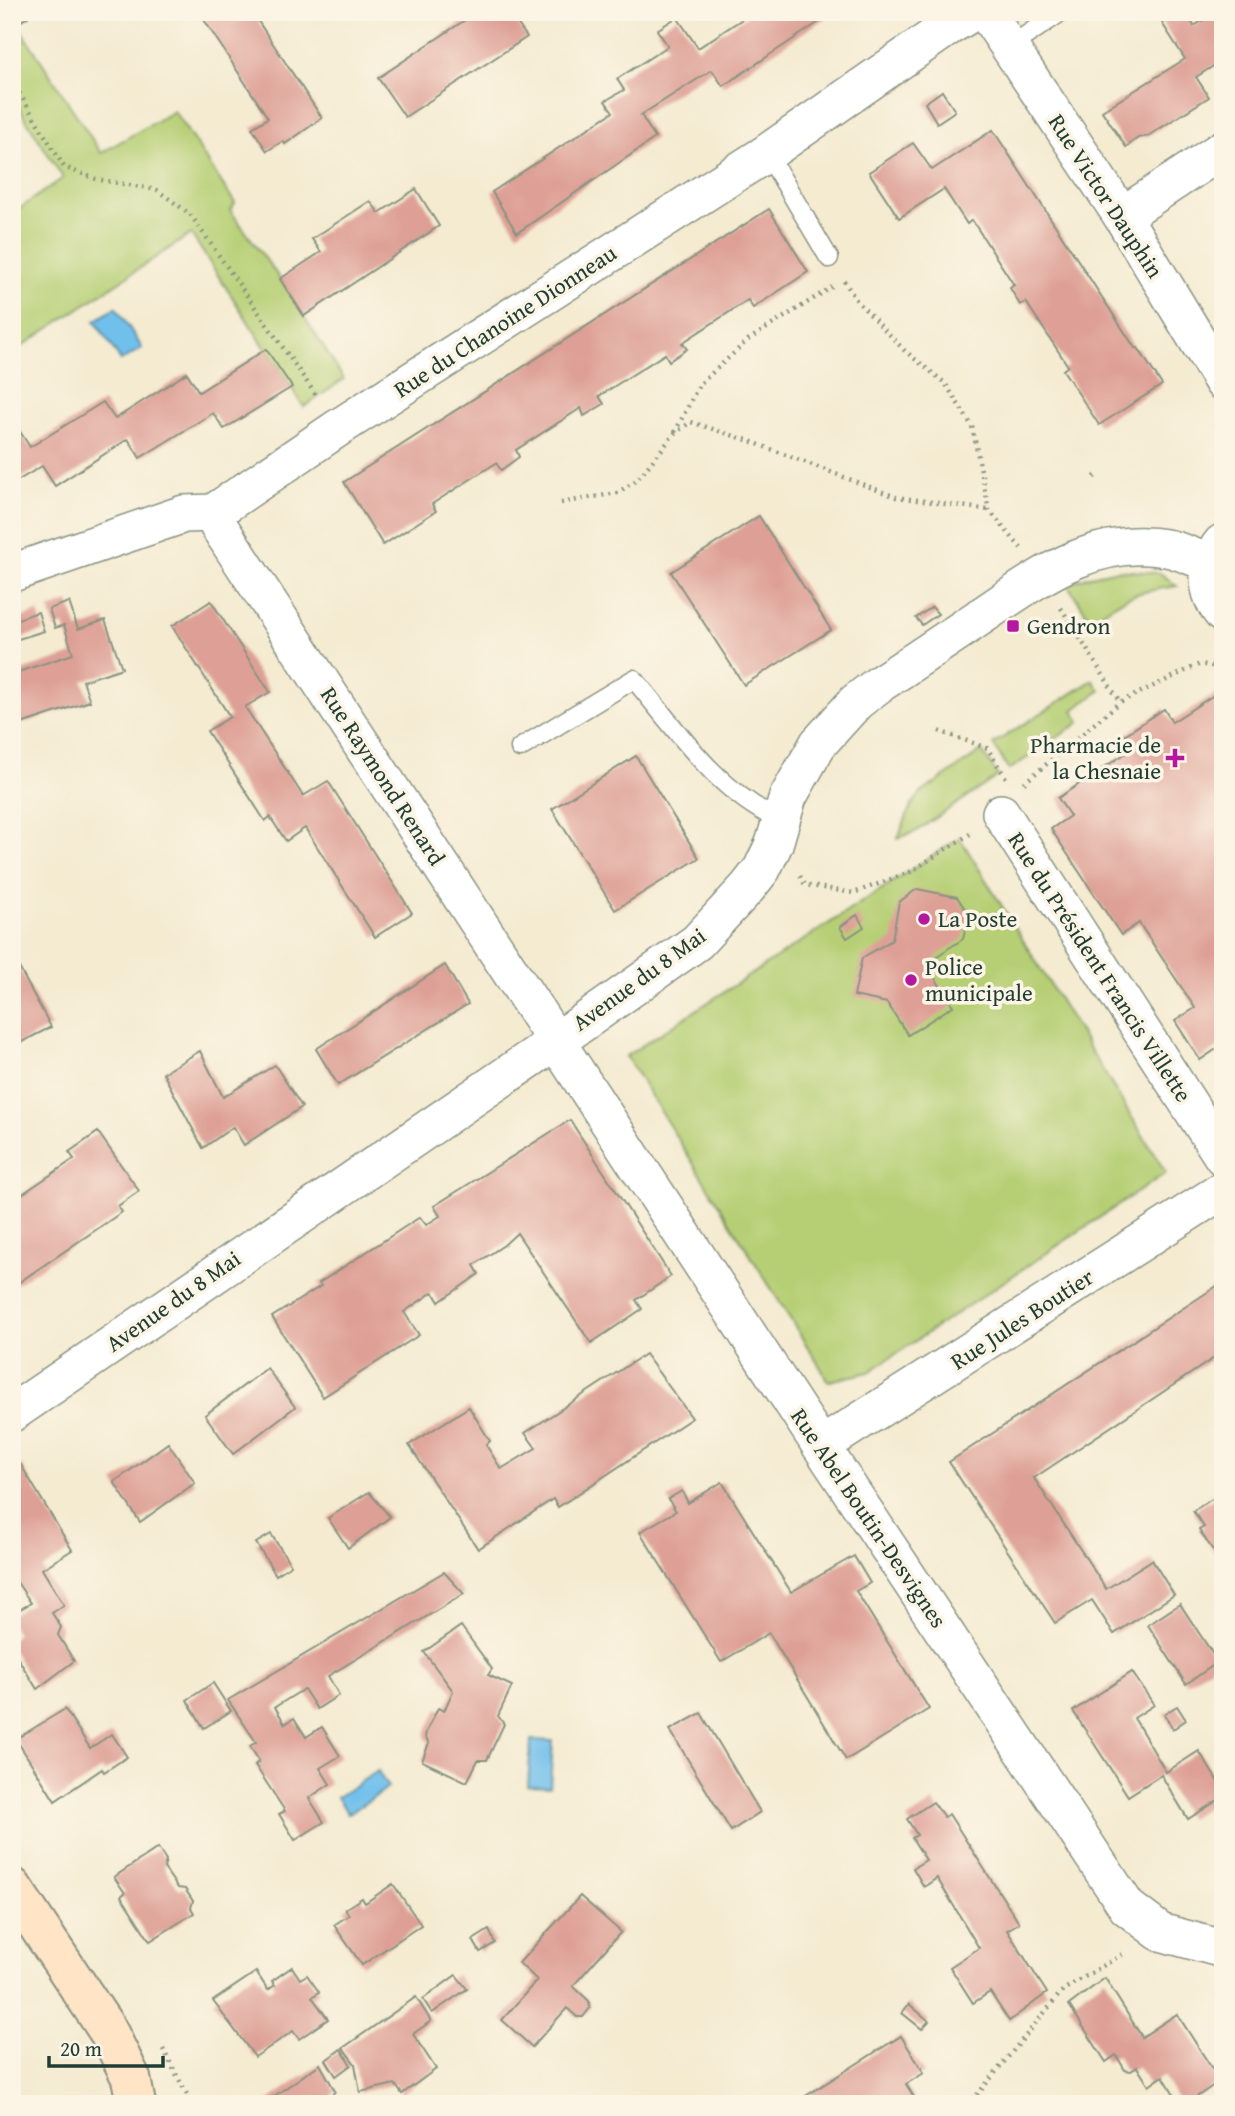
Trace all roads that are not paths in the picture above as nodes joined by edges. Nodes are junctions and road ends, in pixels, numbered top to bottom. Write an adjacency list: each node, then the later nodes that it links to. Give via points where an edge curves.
1 (973, 12): 6 (street, Rue du Chanoine Dionneau)
2 (986, 12): 4 (street, Rue Victor Dauphin)
3 (1061, 12): 4 (lane)
4 (1009, 47): 7 (street, Rue Victor Dauphin)
5 (1223, 149): 7 (street)
6 (767, 153): 8 (lane); 10 (street, Rue du Chanoine Dionneau)
7 (1122, 216): 9 (street, Rue Victor Dauphin)
8 (829, 258)
9 (1223, 382)
10 (213, 513): 12 (street, Rue du Chanoine Dionneau, via 184,514); 17 (street, Rue Raymond Renard)
11 (1217, 553): 13 (street, via 1209,587); 16 (street, Avenue du 8 Mai, via 1109,549 1077,558 1042,576 856,702 818,744)
12 (12, 573)
13 (1223, 614)
14 (520, 748): 16 (lane, via 634,679 712,772)
15 (1005, 797): 18 (street, Rue du Président Francis Villette)
16 (780, 820): 17 (street, Avenue du 8 Mai, via 762,869 697,942)
17 (556, 1039): 20 (street, Avenue du 8 Mai); 21 (street, Rue Abel Boutin-Desvignes)
18 (1223, 1157)
19 (1223, 1191): 21 (street, Rue Jules Boutier)
20 (12, 1413)
21 (821, 1446): 23 (street, Rue Abel Boutin-Desvignes, via 1127,1907 1160,1932)
22 (12, 1887): 24 (street, via 108,2031 131,2078)
23 (1223, 1949)
24 (136, 2104)

